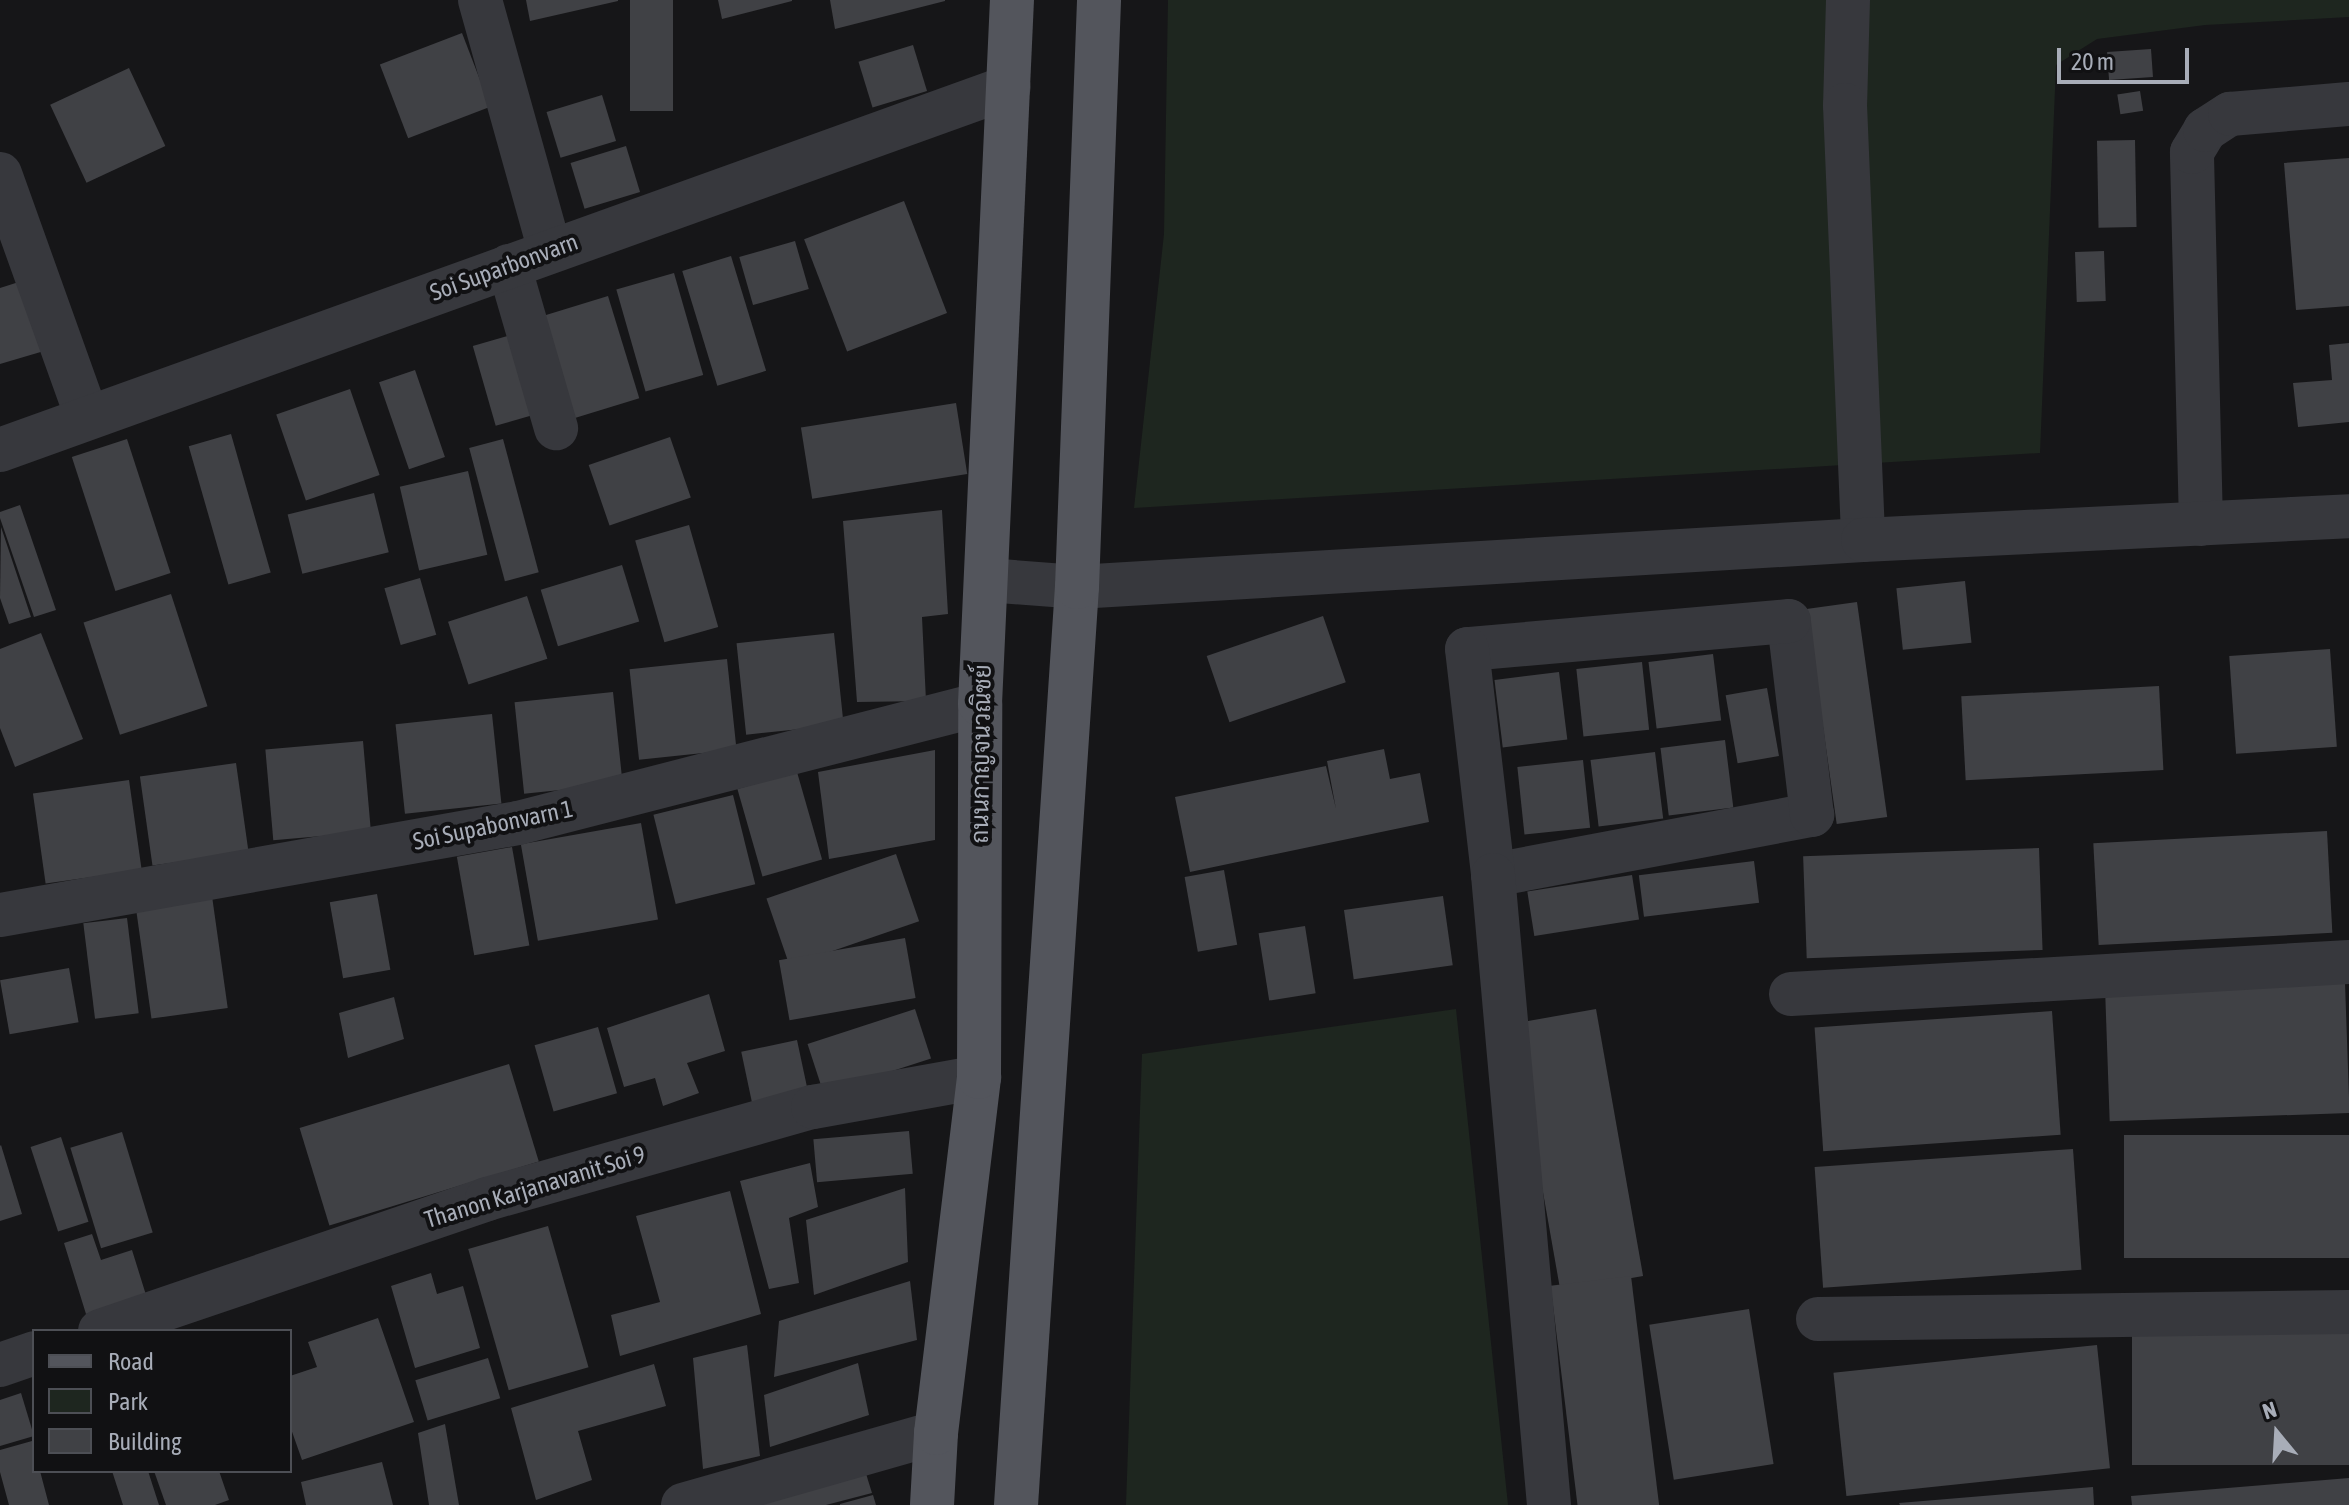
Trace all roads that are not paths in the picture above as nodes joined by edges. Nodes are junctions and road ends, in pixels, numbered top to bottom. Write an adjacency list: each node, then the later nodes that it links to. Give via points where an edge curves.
1 (480, 0): 8 (street)
2 (1012, 0): 5 (main road, ถนนกาญจนวณิชย์)
3 (1099, 0): 17 (main road)
4 (1848, 0): 15 (street, via 1845,105)
5 (1009, 87): 8 (street, Soi Suparbonvarn); 16 (main road, ถนนกาญจนวณิชย์)
6 (2349, 104): 14 (street, via 2230,114 2205,130 2192,152)
7 (0, 174): 10 (street)
8 (550, 250): 9 (street, Soi Suparbonvarn)
9 (509, 266): 10 (street, Soi Suparbonvarn); 11 (street)
10 (87, 417): 12 (street, Soi Suparbonvarn)
11 (556, 428)
12 (0, 450)
13 (2349, 516): 14 (street)
14 (2201, 524): 15 (street)
15 (1863, 540): 17 (street)
16 (987, 580): 17 (street); 18 (main road, ถนนกาญจนวณิชย์)
17 (1077, 587): 32 (main road)
18 (980, 704): 20 (street, Soi Supabonvarn 1, via 518,823); 23 (main road, ถนนกาญจนวณิชย์)
19 (1493, 875): 19 (street, via 1812,815 1789,621 1467,649); 33 (street)
20 (0, 915)
21 (2349, 962): 22 (street)
22 (1791, 994)
23 (979, 1077): 26 (street, Thanon Karjanavanit Soi 9, via 813,1107 487,1199); 29 (main road, ถนนกาญจนวณิชย์)
24 (2349, 1312): 25 (street)
25 (1818, 1319)
26 (106, 1329)
27 (32, 1354): 28 (street)
28 (0, 1365)
29 (936, 1433): 30 (street); 31 (main road, ถนนกาญจนวณิชย์)
30 (683, 1505)
31 (932, 1505)
32 (1016, 1505)
33 (1549, 1505)

